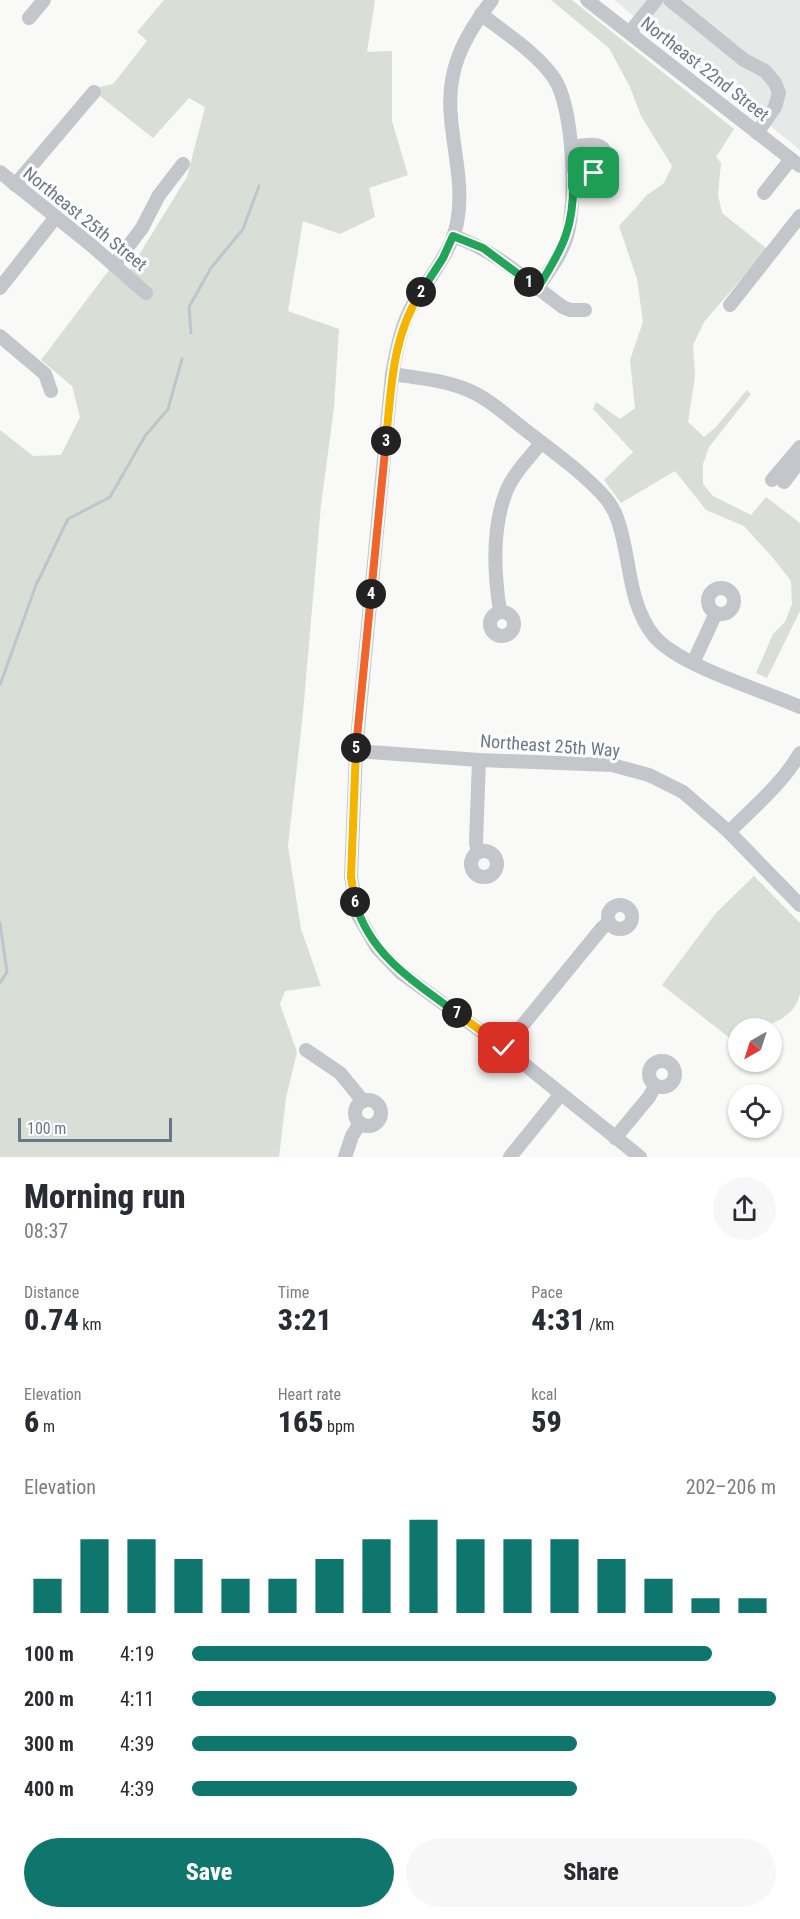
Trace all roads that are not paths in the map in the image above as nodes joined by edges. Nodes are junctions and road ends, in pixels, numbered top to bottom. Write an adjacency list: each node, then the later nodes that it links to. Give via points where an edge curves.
1 (44, 0): 7 (street)
2 (492, 0): 6 (street)
3 (587, 0): 8 (street, Northeast 22nd Street)
4 (656, 0): 8 (street)
5 (670, 0): 10 (street, via 744,60 761,68 775,83 779,93 775,107)
6 (481, 14): 11 (street, via 532,54 555,80 561,91); 20 (street, via 455,61 452,79 451,118 460,180)
7 (29, 18)
8 (630, 32): 10 (street, Northeast 22nd Street)
9 (94, 92): 16 (street)
10 (757, 133): 12 (street, Northeast 22nd Street)
11 (571, 147): 15 (street); 15 (street, via 598,146 608,159 598,172)
12 (796, 163): 17 (street)
13 (183, 164): 21 (street)
14 (0, 172): 16 (street, Northeast 25th Street)
15 (573, 175): 23 (street, via 567,238)
16 (15, 185): 19 (street, Northeast 25th Street)
17 (765, 193)
18 (800, 216): 25 (street)
19 (55, 218): 21 (street, Northeast 25th Street); 22 (street)
20 (453, 236): 23 (street, via 483,248); 28 (street, via 410,311)
21 (114, 265): 24 (street, Northeast 25th Street)
22 (0, 288)
23 (537, 289): 26 (street, via 562,307)
24 (146, 293)
25 (730, 305)
26 (585, 310)
27 (0, 336): 29 (street, via 45,374)
28 (392, 374): 30 (street, via 471,391); 37 (street)
29 (51, 391)
30 (541, 443): 33 (street, via 506,490 502,506 495,565); 35 (street, via 589,482 613,509 640,616 664,646)
31 (800, 447): 32 (street, via 778,481)
32 (800, 462)
33 (500, 611)
34 (716, 613): 35 (street)
35 (693, 663): 36 (street)
36 (800, 707)
37 (356, 751): 39 (street, Northeast 25th Way); 44 (street, via 351,877 358,915 377,948 400,972)
38 (800, 753): 40 (street, via 791,769)
39 (479, 760): 40 (street, Northeast 25th Way, via 612,765 649,775 683,792); 41 (street)
40 (729, 832): 42 (street, Northeast 25th Way)
41 (478, 852)
42 (800, 905)
43 (609, 923): 44 (street)
44 (504, 1048): 47 (street)
45 (306, 1050): 48 (street, via 340,1073)
46 (655, 1086): 50 (street)
47 (560, 1095): 50 (street); 52 (street)
48 (363, 1101): 49 (street, via 355,1111); 49 (street, via 375,1103 381,1113 371,1126)
49 (360, 1123): 51 (street)
50 (615, 1138): 53 (street)
51 (345, 1157)
52 (510, 1157)
53 (640, 1157)

